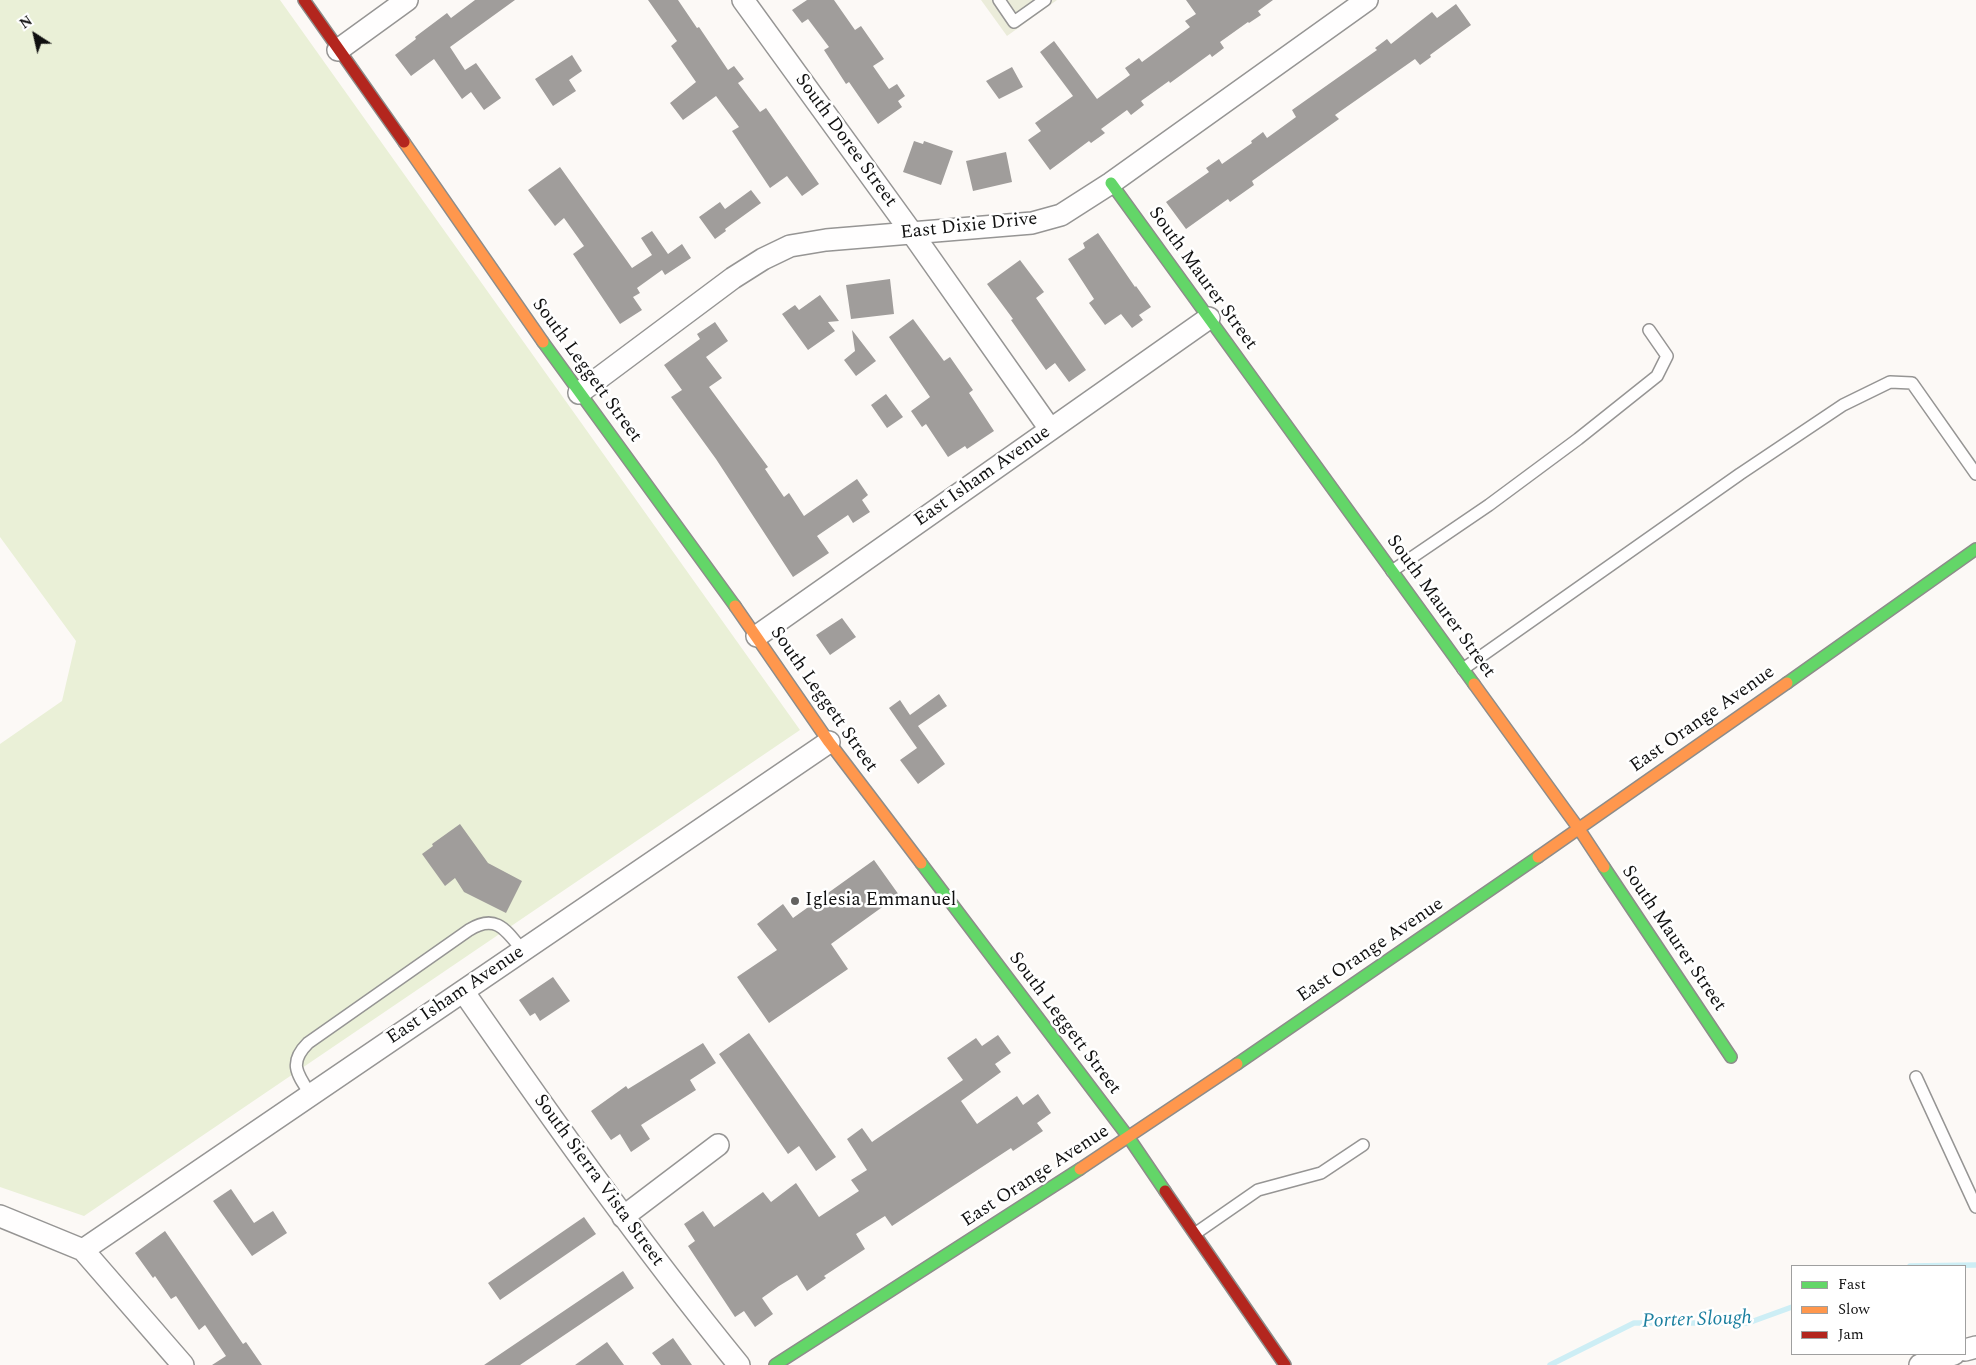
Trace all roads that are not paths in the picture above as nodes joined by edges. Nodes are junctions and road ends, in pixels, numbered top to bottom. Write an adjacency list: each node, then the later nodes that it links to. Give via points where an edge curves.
1 (304, 0): 7 (street, South Leggett Street)
2 (407, 0): 7 (street)
3 (743, 0): 9 (street, South Doree Street)
4 (999, 0): 5 (lane, via 1014,22)
5 (1045, 0)
6 (1367, 0): 8 (street, East Dixie Drive)
7 (338, 50): 12 (street, South Leggett Street)
8 (1112, 183): 9 (street, East Dixie Drive, via 1061,215 1032,223); 10 (street, South Maurer Street)
9 (912, 233): 12 (street, East Dixie Drive, via 790,246 733,278); 13 (street, South Doree Street)
10 (1210, 318): 13 (street, East Isham Avenue); 16 (street, South Maurer Street)
11 (1649, 330): 16 (lane, via 1667,356 1657,376 1489,505)
12 (579, 393): 17 (street, South Leggett Street)
13 (1050, 430): 17 (street, East Isham Avenue)
14 (1976, 474): 18 (lane, via 1912,383 1890,382 1843,405 1740,474)
15 (1976, 549): 20 (street, East Orange Avenue)
16 (1392, 571): 18 (street, South Maurer Street)
17 (757, 636): 19 (street, South Leggett Street)
18 (1463, 669): 20 (street, South Maurer Street)
19 (829, 742): 21 (street, East Isham Avenue); 26 (street, South Leggett Street)
20 (1579, 829): 23 (street, South Maurer Street); 26 (street, East Orange Avenue)
21 (523, 951): 22 (street, East Isham Avenue); 25 (lane, via 497,924 481,923 469,930 298,1052 296,1065 299,1077)
22 (463, 991): 25 (street, East Isham Avenue); 31 (street, South Sierra Vista Street)
23 (1731, 1057)
24 (1916, 1077): 29 (lane)
25 (311, 1095): 33 (street, East Isham Avenue)
26 (1129, 1138): 32 (street, South Leggett Street); 37 (street, East Orange Avenue)
27 (718, 1145): 31 (street)
28 (1363, 1145): 32 (lane, via 1321,1173 1258,1190)
29 (1976, 1207)
30 (0, 1216): 33 (street)
31 (623, 1217): 36 (street, South Sierra Vista Street)
32 (1196, 1233): 38 (street, South Leggett Street)
33 (83, 1250): 35 (street)
34 (1951, 1355): 39 (street)
35 (183, 1365)
36 (739, 1365)
37 (775, 1365)
38 (1285, 1365)
39 (1920, 1365)

